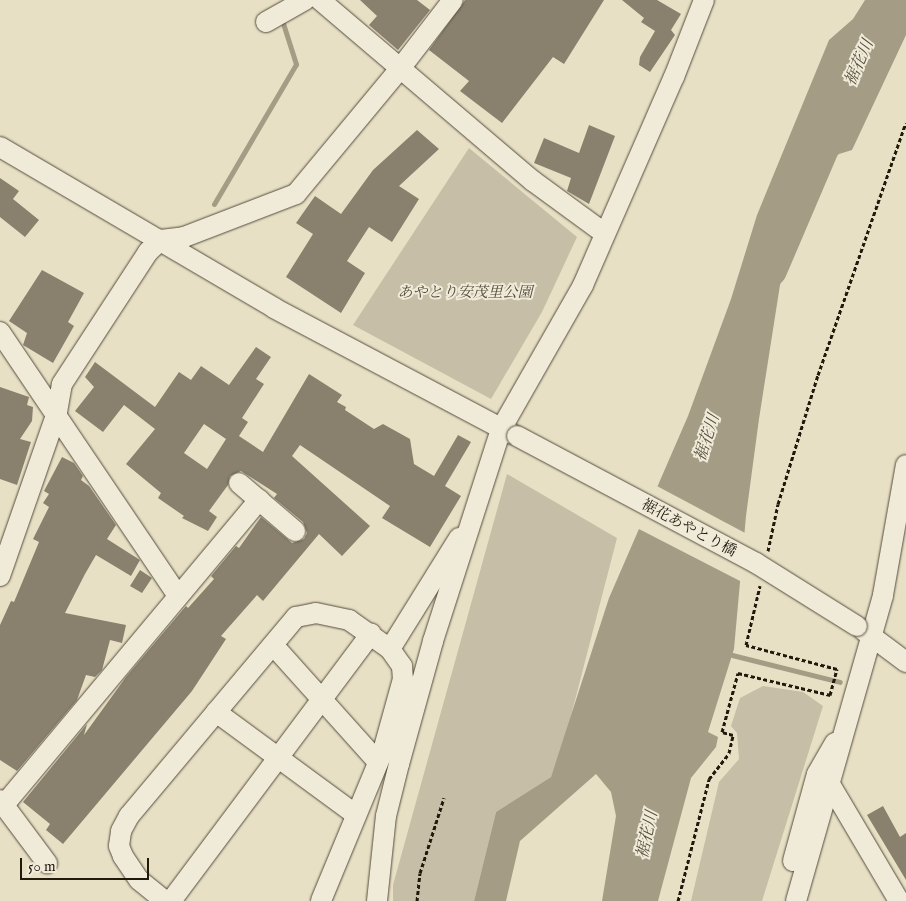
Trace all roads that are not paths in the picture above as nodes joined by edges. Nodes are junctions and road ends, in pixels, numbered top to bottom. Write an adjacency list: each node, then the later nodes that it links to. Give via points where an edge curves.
1 (305, 0): 5 (street)
2 (320, 0): 6 (street)
3 (453, 0): 6 (street)
4 (704, 0): 8 (street, via 674,77)
5 (275, 18)
6 (400, 70): 8 (street, via 533,181); 9 (street, via 296,194 184,237)
7 (0, 147): 9 (street, 裾花あやとり橋)
8 (604, 233): 12 (street, via 583,285)
9 (161, 240): 11 (street, via 148,252 62,384); 12 (street, 裾花あやとり橋, via 274,308)
10 (0, 332): 11 (street)
11 (56, 412): 18 (street); 19 (street)
12 (509, 432): 17 (street); 20 (street, 裾花あやとり橋, bridge, via 756,563)
13 (906, 465): 20 (street, via 883,595)
14 (239, 483): 15 (street)
15 (259, 500): 16 (street); 19 (street)
16 (295, 531)
17 (467, 532): 23 (street, via 444,560); 37 (street, via 399,764 385,825)
18 (0, 576)
19 (178, 596): 31 (street)
20 (865, 631): 24 (street, 裾花あやとり橋); 27 (street)
21 (371, 634): 22 (street, via 349,620 316,613 296,617); 23 (street); 25 (street)
22 (273, 645): 25 (street); 26 (street)
23 (390, 649): 29 (street, via 402,666 403,679)
24 (906, 662)
25 (322, 701): 28 (street); 29 (street)
26 (216, 712): 28 (street); 34 (street, via 129,816 121,831 119,846 123,856 139,880)
27 (850, 719): 30 (street); 38 (street, via 817,774)
28 (280, 758): 32 (street); 35 (street)
29 (378, 762): 32 (street)
30 (831, 786): 39 (street); 40 (street)
31 (2, 802): 33 (street)
32 (356, 815): 36 (street)
33 (48, 863)
34 (165, 901)
35 (172, 901)
36 (321, 901)
37 (377, 901)
38 (782, 901)
39 (796, 901)
40 (899, 901)

